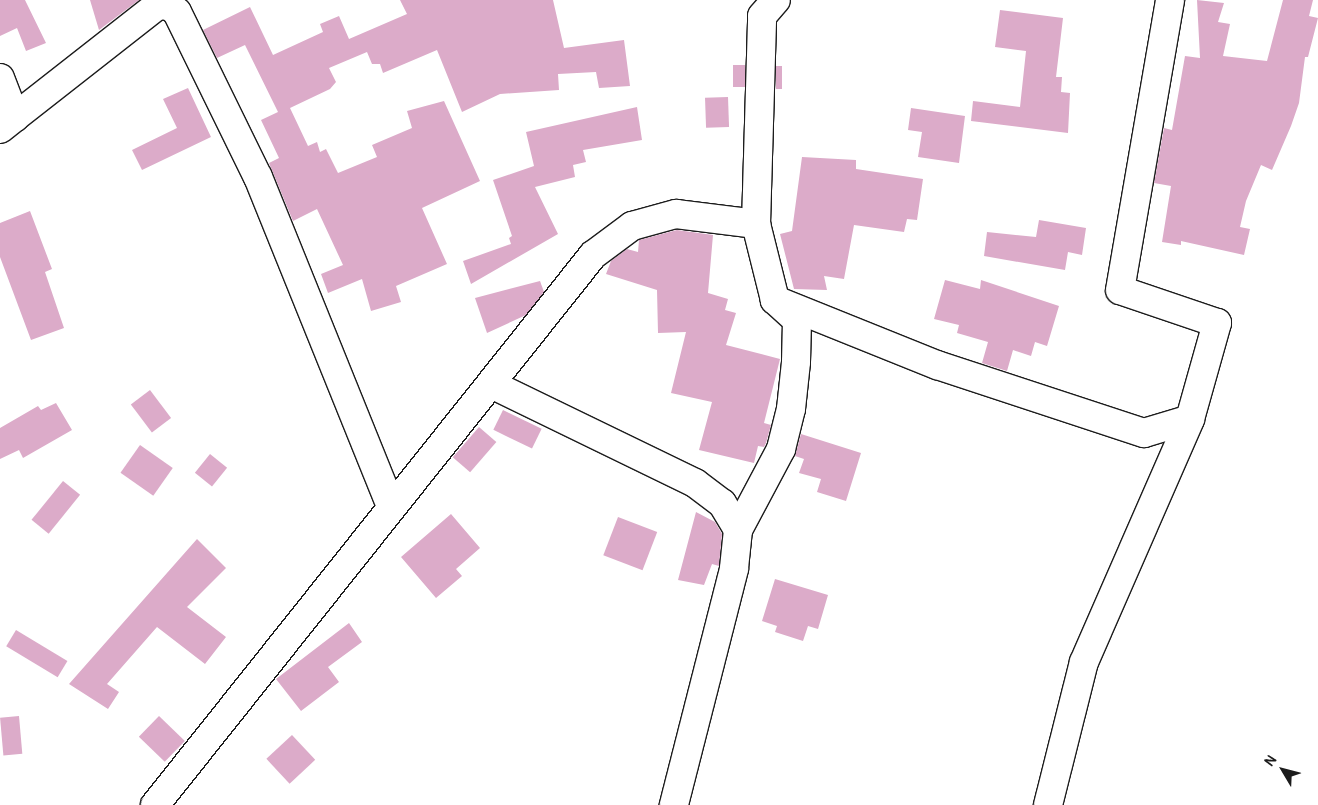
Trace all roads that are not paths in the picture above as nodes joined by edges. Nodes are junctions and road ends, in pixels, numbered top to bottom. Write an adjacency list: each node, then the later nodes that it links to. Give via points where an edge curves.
1 (776, 0): 5 (street, via 762,16)
2 (1170, 0): 8 (street, via 1120,290 1217,323)
3 (0, 78): 4 (street)
4 (8, 123): 9 (street, via 158,5 170,6 177,12 258,177)
5 (756, 224): 6 (street); 7 (street, via 676,214 632,226 593,255)
6 (775, 300): 8 (street, via 937,365 1144,433); 10 (street, via 797,320 791,409 781,449)
7 (491, 384): 9 (street); 10 (street, via 695,483 722,503)
8 (1190, 419): 13 (street, via 1084,662)
9 (391, 506): 11 (street)
10 (738, 530): 12 (street, via 734,569)
11 (155, 805)
12 (674, 805)
13 (1048, 805)

